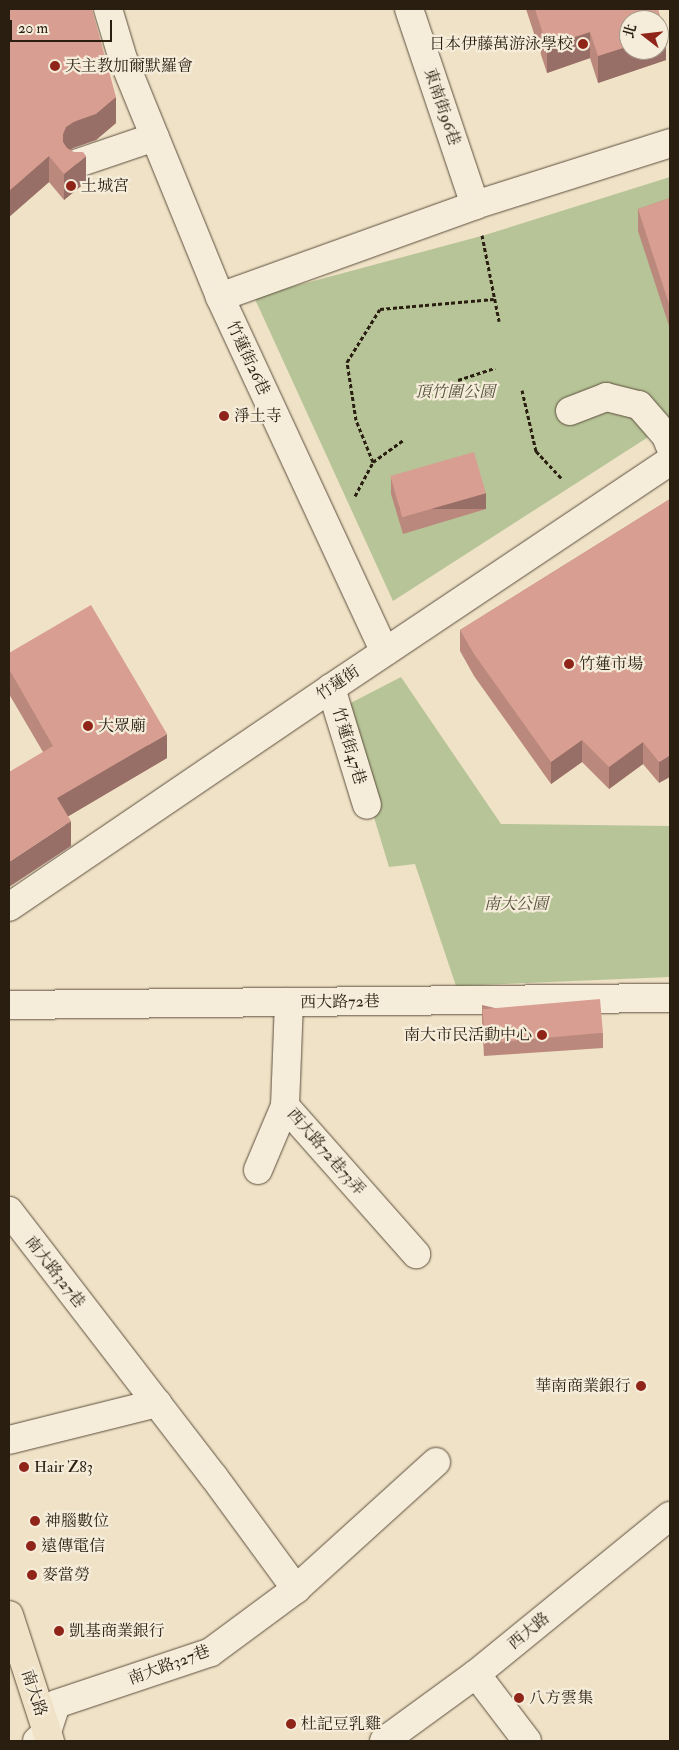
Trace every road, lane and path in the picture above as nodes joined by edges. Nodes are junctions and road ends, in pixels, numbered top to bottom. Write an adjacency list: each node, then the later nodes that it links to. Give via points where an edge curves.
1 (108, 9): 3 (street, 竹蓮街26巷, via 123,59)
2 (409, 9): 6 (street, 東南街96巷)
3 (155, 137): 5 (street); 7 (street, 竹蓮街26巷)
4 (670, 143): 6 (street)
5 (78, 163)
6 (475, 205): 7 (street); 8 (path)
7 (220, 297): 20 (street, 竹蓮街26巷)
8 (494, 299): 9 (path); 17 (path, via 380,309 347,362 356,420)
9 (499, 321)
10 (495, 368): 11 (path)
11 (458, 380)
12 (522, 390): 18 (path, via 536,451)
13 (570, 411): 15 (street, via 606,396 639,405 666,436)
14 (403, 440): 17 (path)
15 (670, 446)
16 (670, 461): 20 (street, 竹蓮街)
17 (373, 462): 19 (path)
18 (561, 478)
19 (355, 496)
20 (384, 652): 21 (street, 竹蓮街)
21 (331, 688): 22 (street, 竹蓮街47巷); 23 (street, 竹蓮街)
22 (367, 805)
23 (9, 907)
24 (670, 998): 25 (street, 西大路72巷)
25 (289, 1002): 26 (street, 西大路72巷); 27 (street, 西大路72巷73弄)
26 (9, 1005)
27 (285, 1106): 28 (street); 30 (street, 西大路72巷73弄)
28 (258, 1170)
29 (9, 1211): 31 (street, 南大路327巷)
30 (416, 1254)
31 (157, 1403): 32 (street); 35 (street, 南大路327巷)
32 (9, 1440)
33 (436, 1462): 35 (street, 南大路327巷)
34 (670, 1516): 37 (street, 西大路)
35 (296, 1590): 38 (street, 南大路327巷, via 211,1652 56,1704)
36 (9, 1615): 38 (main road, 南大路)
37 (476, 1674): 39 (street, 西大路); 40 (street)
38 (45, 1738)
39 (384, 1741)
40 (527, 1741)

